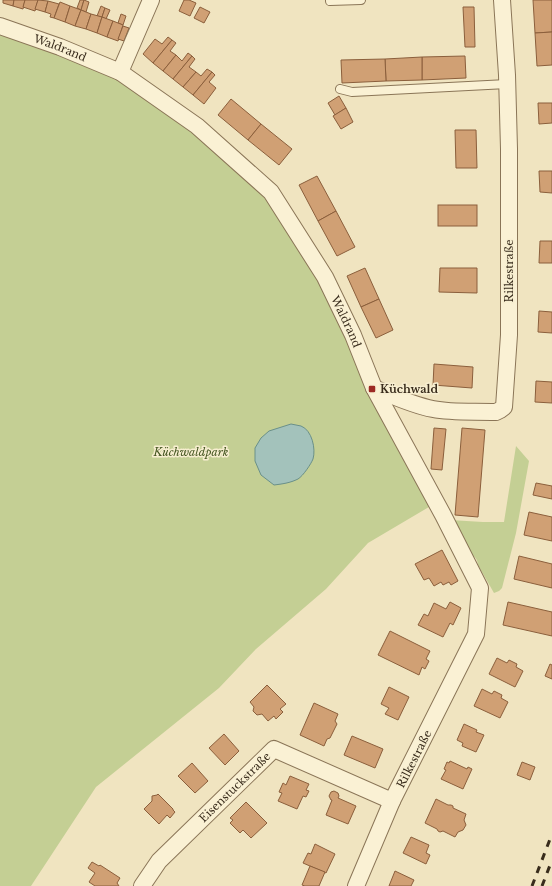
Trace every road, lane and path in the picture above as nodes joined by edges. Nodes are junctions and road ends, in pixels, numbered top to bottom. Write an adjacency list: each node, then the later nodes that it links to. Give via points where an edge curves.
1 (151, 0): 6 (street)
2 (361, 0): 4 (lane)
3 (502, 0): 7 (street, Rilkestraße)
4 (330, 1)
5 (0, 26): 6 (street, Waldrand)
6 (120, 72): 9 (street, Waldrand, via 197,126 271,192 325,277 353,335)
7 (507, 84): 8 (lane, via 352,92); 9 (street, Rilkestraße, via 509,335 504,407 496,412 434,410)
8 (340, 88)
9 (374, 388): 10 (street, Waldrand, via 480,588)
10 (476, 634): 11 (street, Rilkestraße)
11 (392, 801): 12 (street, Eisenstuckstraße, via 274,749 159,861); 13 (street, Rilkestraße)
12 (142, 886)
13 (356, 886)

